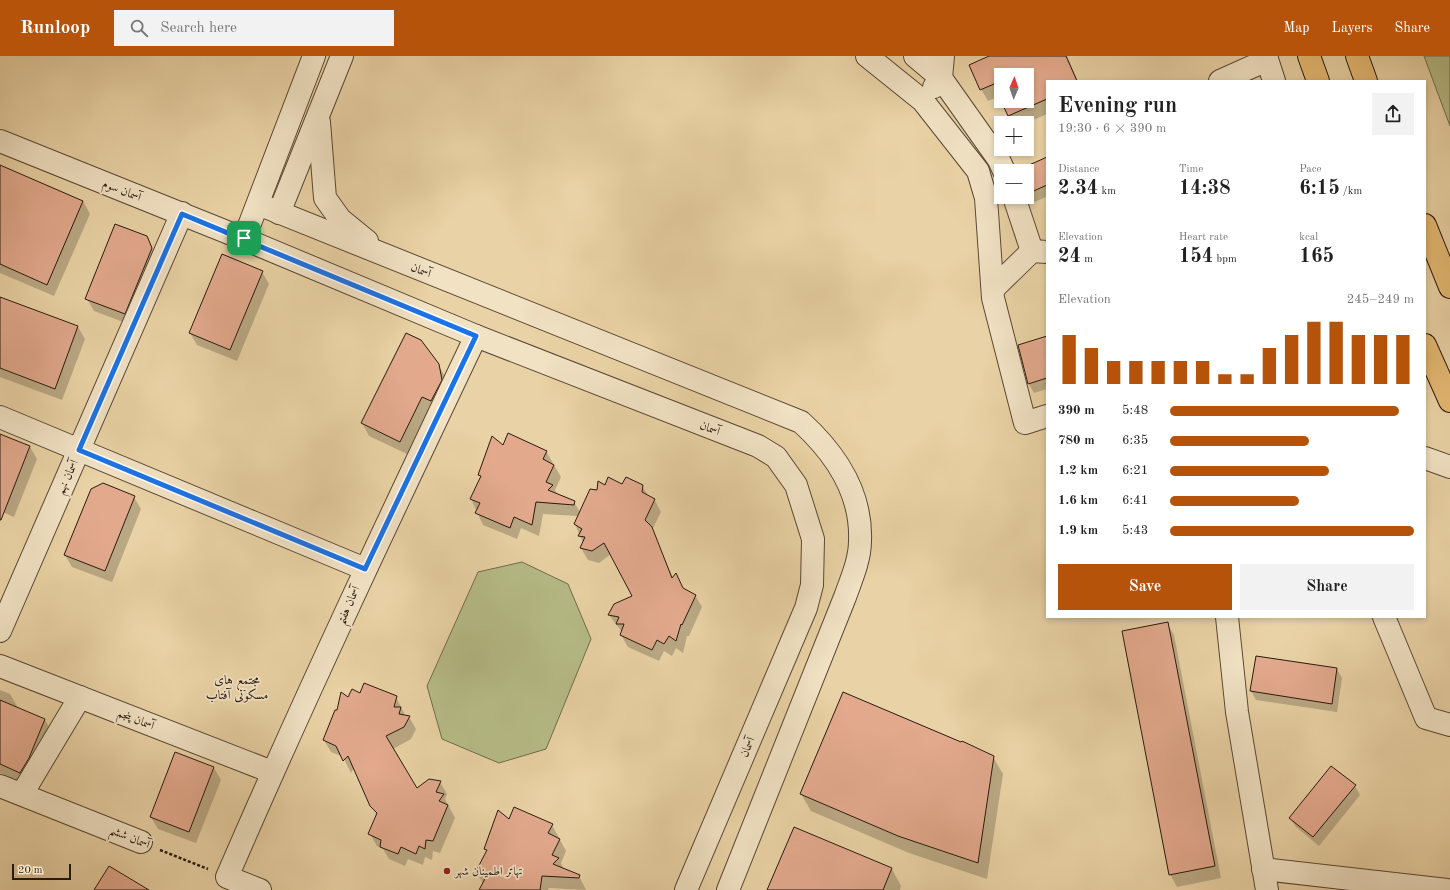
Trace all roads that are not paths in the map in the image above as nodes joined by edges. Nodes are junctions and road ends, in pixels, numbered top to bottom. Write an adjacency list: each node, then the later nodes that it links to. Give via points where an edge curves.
1 (314, 56): 19 (street)
2 (342, 56): 15 (street)
3 (867, 56): 14 (street)
4 (915, 56): 9 (street)
5 (943, 56): 9 (street)
6 (1309, 56): 12 (main road)
7 (1357, 56): 13 (main road)
8 (1266, 58): 10 (street); 11 (street)
9 (941, 78): 14 (street); 17 (street)
10 (1222, 80)
11 (1274, 80)
12 (1318, 80)
13 (1366, 80)
14 (923, 101): 18 (street, via 978,171)
15 (318, 115): 21 (street); 26 (street, via 325,198 340,219)
16 (0, 141): 22 (street, آسمان سوم)
17 (1001, 164)
18 (993, 196): 28 (street)
19 (258, 204): 21 (street, آسمان); 24 (street)
20 (1017, 204): 25 (street)
21 (279, 213): 26 (street, آسمان)
22 (182, 214): 24 (street, آسمان سوم); 34 (street, آسمان نهم)
23 (1426, 228): 27 (main road)
24 (244, 238): 29 (street, آسمان)
25 (1040, 251): 28 (street)
26 (385, 256): 51 (street, آسمان, via 801,422 836,460 859,513 860,542 854,570)
27 (1450, 287)
28 (993, 288): 32 (street, via 993,298 1025,423)
29 (476, 336): 37 (street, آسمان هفتم); 50 (street, آسمان, via 758,446 776,457 796,485 813,539 812,585 806,608)
30 (1426, 347): 31 (main road)
31 (1450, 401)
32 (1046, 416)
33 (0, 417): 34 (street)
34 (79, 450): 37 (street); 40 (street, آسمان نهم)
35 (1426, 458): 36 (street)
36 (1450, 467)
37 (365, 569): 44 (street, آسمان هفتم)
38 (1227, 618): 48 (street, via 1237,712)
39 (1384, 618): 43 (street, via 1426,718)
40 (0, 631)
41 (0, 666): 42 (street, آسمان پنجم)
42 (80, 697): 44 (street, آسمان پنجم); 46 (street)
43 (1450, 725)
44 (272, 772): 49 (street, آسمان هفتم, via 227,877)
45 (0, 786): 46 (street, آسمان ششم)
46 (22, 794): 47 (street, آسمان ششم)
47 (141, 842)
48 (1263, 869): 52 (street); 53 (street)
49 (260, 890)
50 (686, 890)
51 (728, 890)
52 (1267, 890)
53 (1447, 890)

